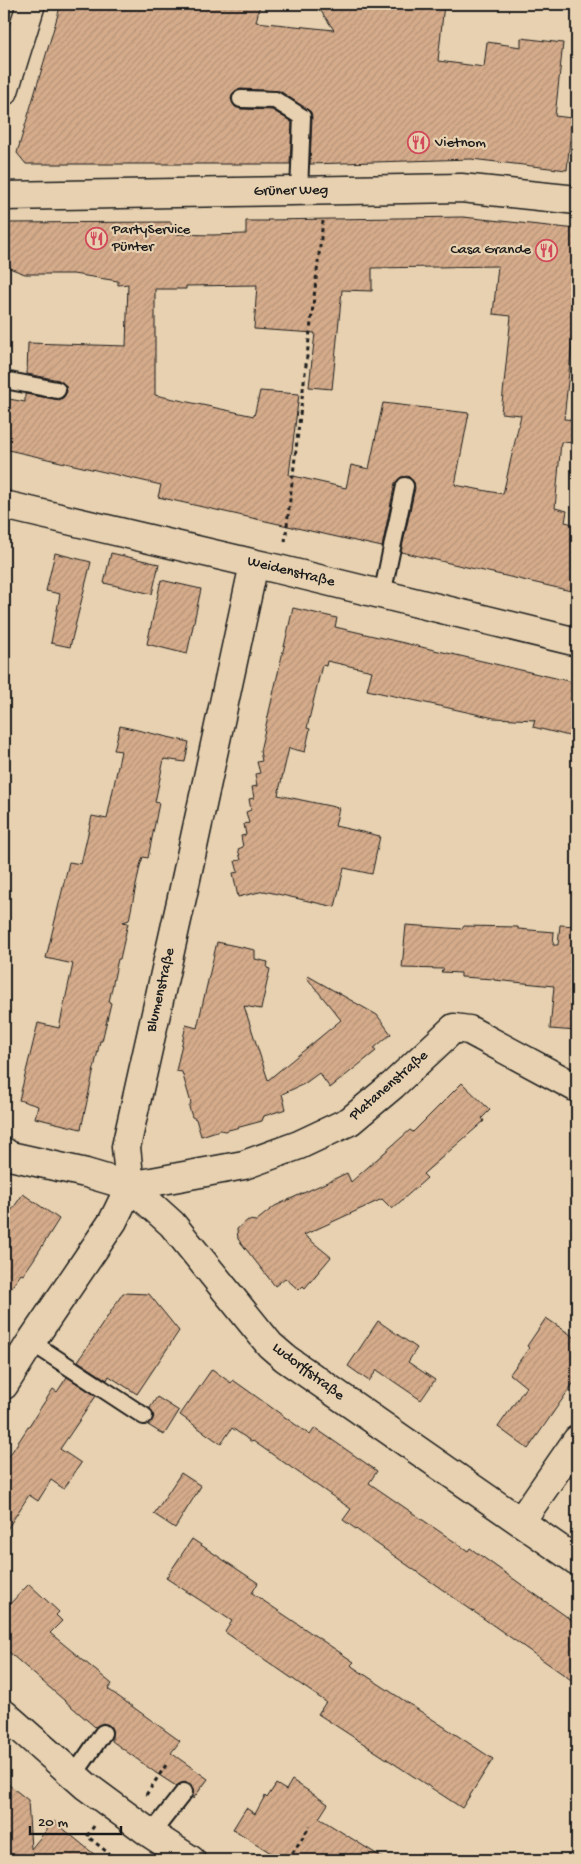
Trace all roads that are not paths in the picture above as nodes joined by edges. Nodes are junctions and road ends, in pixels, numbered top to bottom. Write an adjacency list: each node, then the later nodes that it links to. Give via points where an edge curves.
1 (31, 4): 2 (street)
2 (4, 91)
3 (241, 99): 4 (lane, via 275,100 302,117)
4 (299, 190): 5 (street, Grüner Weg); 6 (street, Grüner Weg, via 461,188)
5 (4, 196)
6 (577, 200)
7 (4, 380): 8 (lane)
8 (57, 390)
9 (405, 486): 12 (lane)
10 (4, 505): 11 (street, Weidenstraße)
11 (254, 564): 12 (street, Weidenstraße); 16 (street, Blumenstraße, via 126,1147)
12 (382, 594): 13 (street, Weidenstraße)
13 (577, 642)
14 (577, 1088): 16 (street, Platanenstraße, via 469,1030 454,1028 350,1122 244,1165)
15 (4, 1152): 16 (street, Ludorffstraße)
16 (130, 1186): 17 (street, via 113,1221); 21 (street, Ludorffstraße, via 172,1224 270,1345 285,1358)
17 (30, 1342): 18 (street); 19 (lane)
18 (4, 1385)
19 (144, 1416)
20 (577, 1440): 21 (street)
21 (521, 1521): 22 (street, Ludorffstraße)
22 (577, 1561)
23 (4, 1714): 25 (street)
24 (103, 1733): 25 (lane)
25 (74, 1775): 27 (street)
26 (184, 1792): 27 (lane)
27 (140, 1826): 28 (street)
28 (191, 1860)

